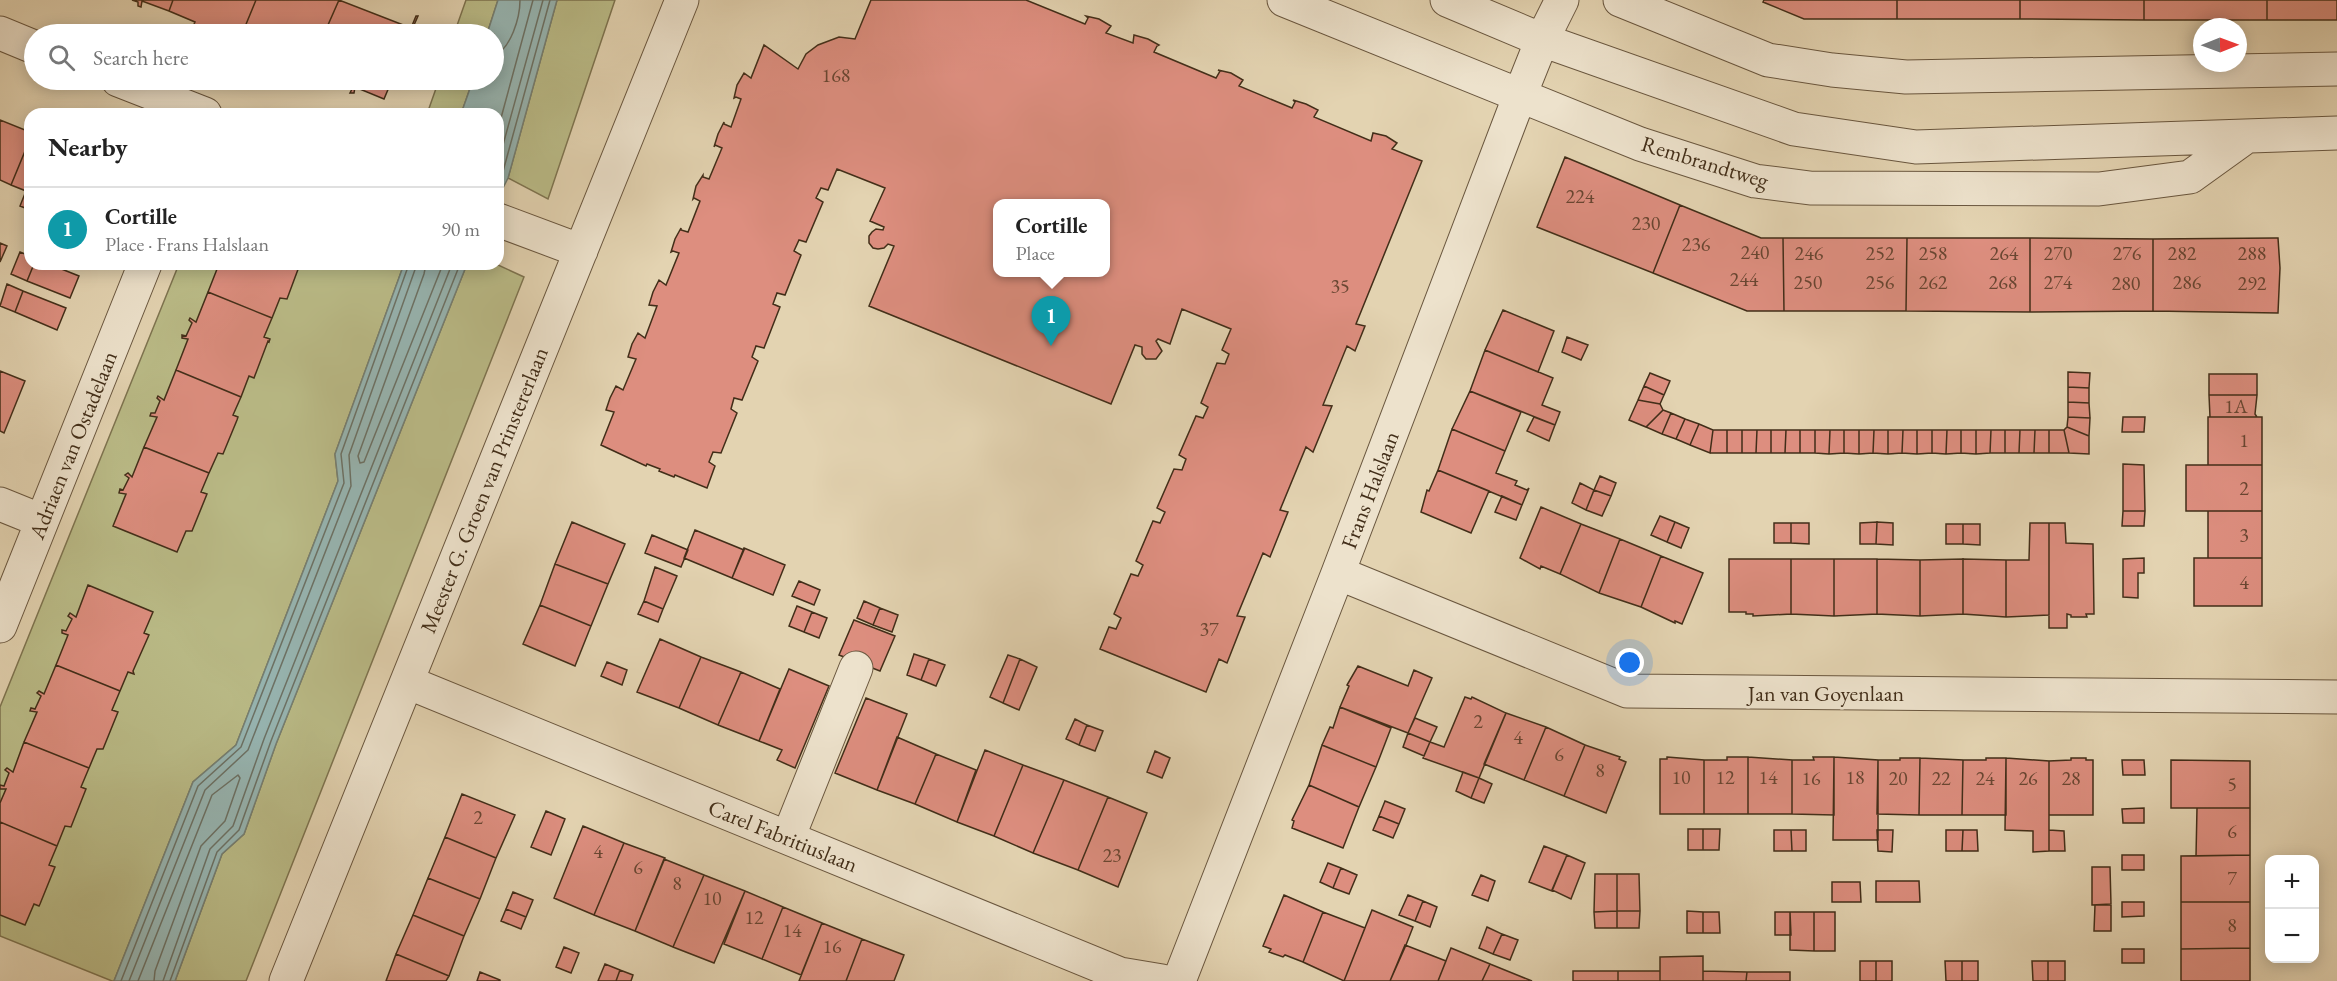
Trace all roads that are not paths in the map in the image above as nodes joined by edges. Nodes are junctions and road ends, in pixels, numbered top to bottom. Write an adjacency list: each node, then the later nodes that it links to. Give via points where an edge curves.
1 (682, 0): 16 (street, Meester G. Groen van Prinstererlaan)
2 (1284, 0): 11 (street, Rembrandtweg)
3 (1447, 0): 7 (street)
4 (1562, 0): 7 (street, Frans Halslaan)
5 (1620, 0): 9 (street, via 1768,60 1842,71 1906,77)
6 (0, 33): 8 (street)
7 (1542, 40): 11 (street, Frans Halslaan); 14 (street, via 1794,129 1916,147)
8 (24, 42)
9 (2337, 69)
10 (144, 90): 12 (street)
11 (1520, 95): 14 (street, Rembrandtweg, via 1640,144 1755,181 1810,188 2099,189 2190,177); 20 (street, Frans Halslaan)
12 (190, 108)
13 (2337, 134): 14 (street)
14 (2247, 136)
15 (511, 225): 16 (street)
16 (581, 251): 23 (street, Meester G. Groen van Prinstererlaan)
17 (143, 270): 19 (street, Adriaen van Ostadelaan)
18 (0, 504): 19 (street)
19 (42, 521): 21 (street, Adriaen van Ostadelaan)
20 (1338, 573): 24 (street, Jan van Goyenlaan, via 1627,691); 28 (street, Frans Halslaan)
21 (0, 626)
22 (856, 668): 25 (street)
23 (407, 682): 25 (street, Carel Fabritiuslaan); 26 (street, Meester G. Groen van Prinstererlaan)
24 (2337, 697)
25 (788, 838): 27 (street, Carel Fabritiuslaan, via 1120,974)
26 (286, 981)
27 (1162, 981)
28 (1179, 981)

